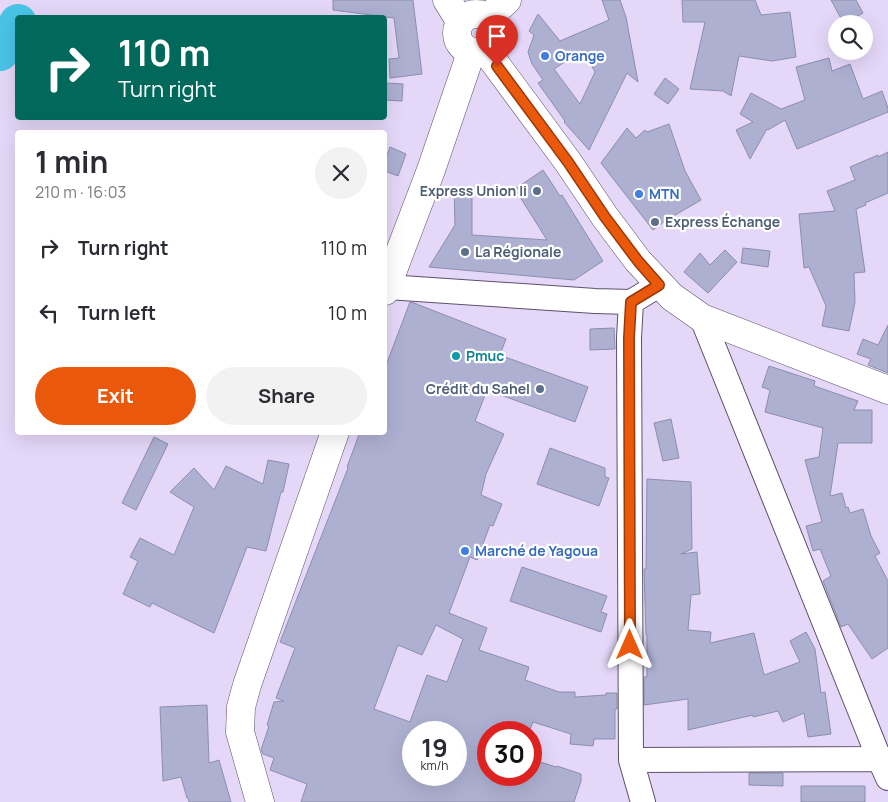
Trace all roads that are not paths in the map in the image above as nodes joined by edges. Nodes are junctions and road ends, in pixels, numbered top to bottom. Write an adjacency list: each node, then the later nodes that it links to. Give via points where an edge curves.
1 (497, 9): 2 (main road, via 466,16); 3 (main road, via 492,45)
2 (454, 11): 3 (main road, via 459,43 464,49)
3 (478, 52): 4 (main road, via 568,162 605,217); 5 (main road)
4 (659, 285): 7 (street); 8 (main road)
5 (387, 286)
6 (387, 289): 7 (street)
7 (631, 302): 11 (street)
8 (702, 318): 9 (main road); 12 (street)
9 (888, 390)
10 (335, 435): 13 (main road, via 241,707 240,732)
11 (631, 760): 12 (street); 14 (street)
12 (885, 765)
13 (260, 802)
14 (643, 802)

